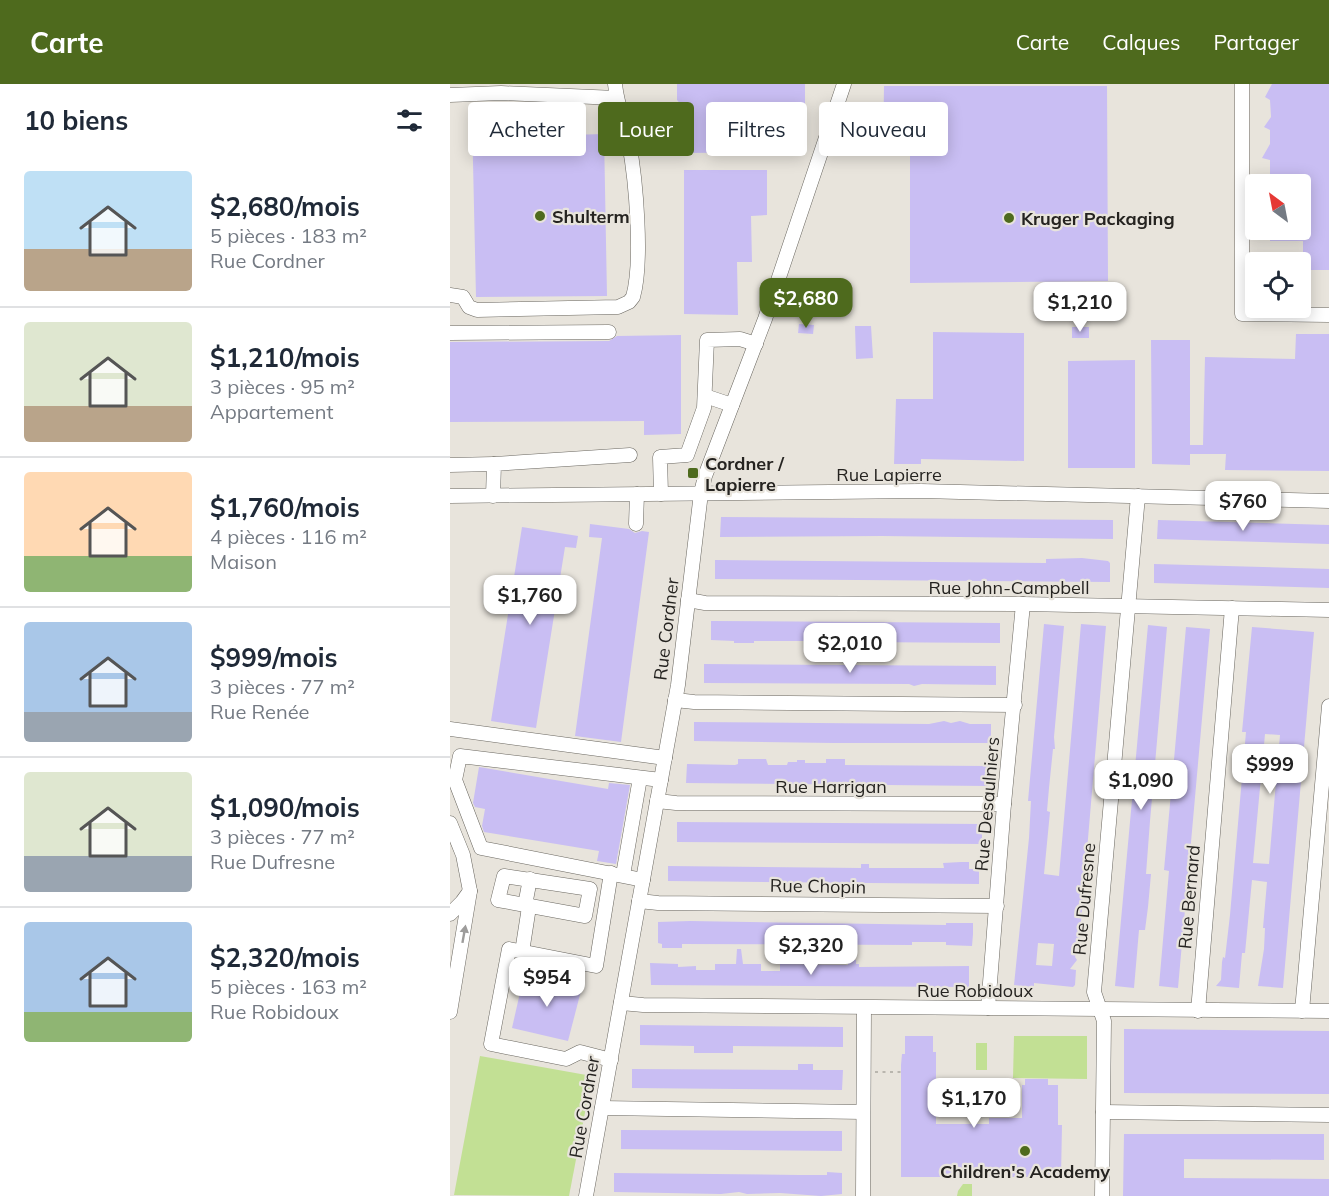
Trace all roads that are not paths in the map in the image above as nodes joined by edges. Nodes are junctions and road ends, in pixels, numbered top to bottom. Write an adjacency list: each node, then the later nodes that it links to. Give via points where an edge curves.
1 (844, 84): 9 (street, Rue Cordner)
2 (1242, 84): 6 (street, via 1242,314)
3 (616, 91): 4 (street); 5 (street, via 629,146 638,243 635,290 629,302 618,307 477,310 469,307 463,297)
4 (450, 95)
5 (450, 295)
6 (1329, 315)
7 (609, 332): 8 (street)
8 (450, 333)
9 (756, 344): 10 (street, via 740,339 707,340); 11 (street, Rue Cordner)
10 (705, 396): 11 (street); 17 (street, via 687,455 660,457)
11 (732, 405): 15 (street, Rue Cordner)
12 (630, 455): 13 (street)
13 (494, 464): 14 (street); 19 (street)
14 (450, 465)
15 (701, 493): 17 (street, Rue Lapierre); 20 (street, Rue Lapierre, via 921,491); 23 (street, Rue Cordner)
16 (637, 494): 17 (street, Rue Lapierre); 19 (street, Rue Lapierre); 22 (street)
17 (661, 494)
18 (450, 496): 19 (street, Rue Lapierre)
19 (493, 496)
20 (1138, 496): 21 (street, Rue Lapierre); 25 (street, Rue Dufresne)
21 (1329, 501)
22 (636, 524)
23 (688, 600): 24 (street, Rue John-Campbell); 28 (street, Rue Cordner)
24 (1023, 604): 25 (street, Rue John-Campbell); 29 (street, Rue Desaulniers)
25 (1128, 606): 26 (street, Rue John-Campbell); 54 (street, Rue Dufresne, via 1094,992)
26 (1232, 608): 27 (street, Rue John-Campbell); 55 (street, Rue Bernard)
27 (1329, 610)
28 (675, 700): 29 (street); 32 (street, Rue Cordner)
29 (1015, 705): 36 (street, Rue Desaulniers)
30 (1329, 706): 56 (street)
31 (450, 729): 32 (street)
32 (664, 758): 34 (street, Rue Cordner)
33 (640, 778): 34 (street); 39 (street); 39 (street, via 460,756 455,780 481,848)
34 (660, 780): 35 (street, Rue Cordner)
35 (657, 801): 36 (street, Rue Harrigan); 41 (street, Rue Cordner)
36 (1004, 804): 46 (street, Rue Desaulniers)
37 (450, 823): 38 (street)
38 (454, 841): 42 (street)
39 (617, 874): 41 (street); 45 (street)
40 (530, 879): 43 (street, via 590,889); 47 (street, via 526,900); 47 (street, via 504,876 498,900)
41 (643, 880): 44 (street, Rue Cordner)
42 (470, 890): 48 (street); 58 (street, one-way to 42)
43 (588, 900): 45 (street); 47 (street, via 585,916)
44 (639, 901): 46 (street, Rue Chopin); 50 (street, Rue Cordner)
45 (606, 904): 49 (street, via 596,966)
46 (997, 906): 53 (street, Rue Desaulniers)
47 (529, 907): 49 (street)
48 (450, 914)
49 (522, 952): 60 (street, via 509,949 491,1044 566,1059 580,1052)
50 (621, 1003): 51 (street, Rue Robidoux); 60 (street, Rue Cordner)
51 (864, 1008): 52 (street, Rue Robidoux); 62 (street)
52 (882, 1008): 53 (street, Rue Robidoux); 59 (street)
53 (988, 1008): 54 (street, Rue Robidoux)
54 (1099, 1009): 55 (street, Rue Robidoux); 63 (street, Rue Dufresne, via 1104,1021)
55 (1198, 1011): 56 (street, Rue Robidoux)
56 (1302, 1011): 57 (street, Rue Robidoux)
57 (1329, 1011)
58 (450, 1012)
59 (893, 1020)
60 (611, 1060): 61 (street, Rue Cordner)
61 (602, 1108): 62 (street); 65 (street, Rue Cordner)
62 (864, 1112): 66 (street)
63 (1103, 1113): 64 (street); 67 (street, Rue Dufresne)
64 (1329, 1115)
65 (586, 1196)
66 (863, 1196)
67 (1102, 1196)

